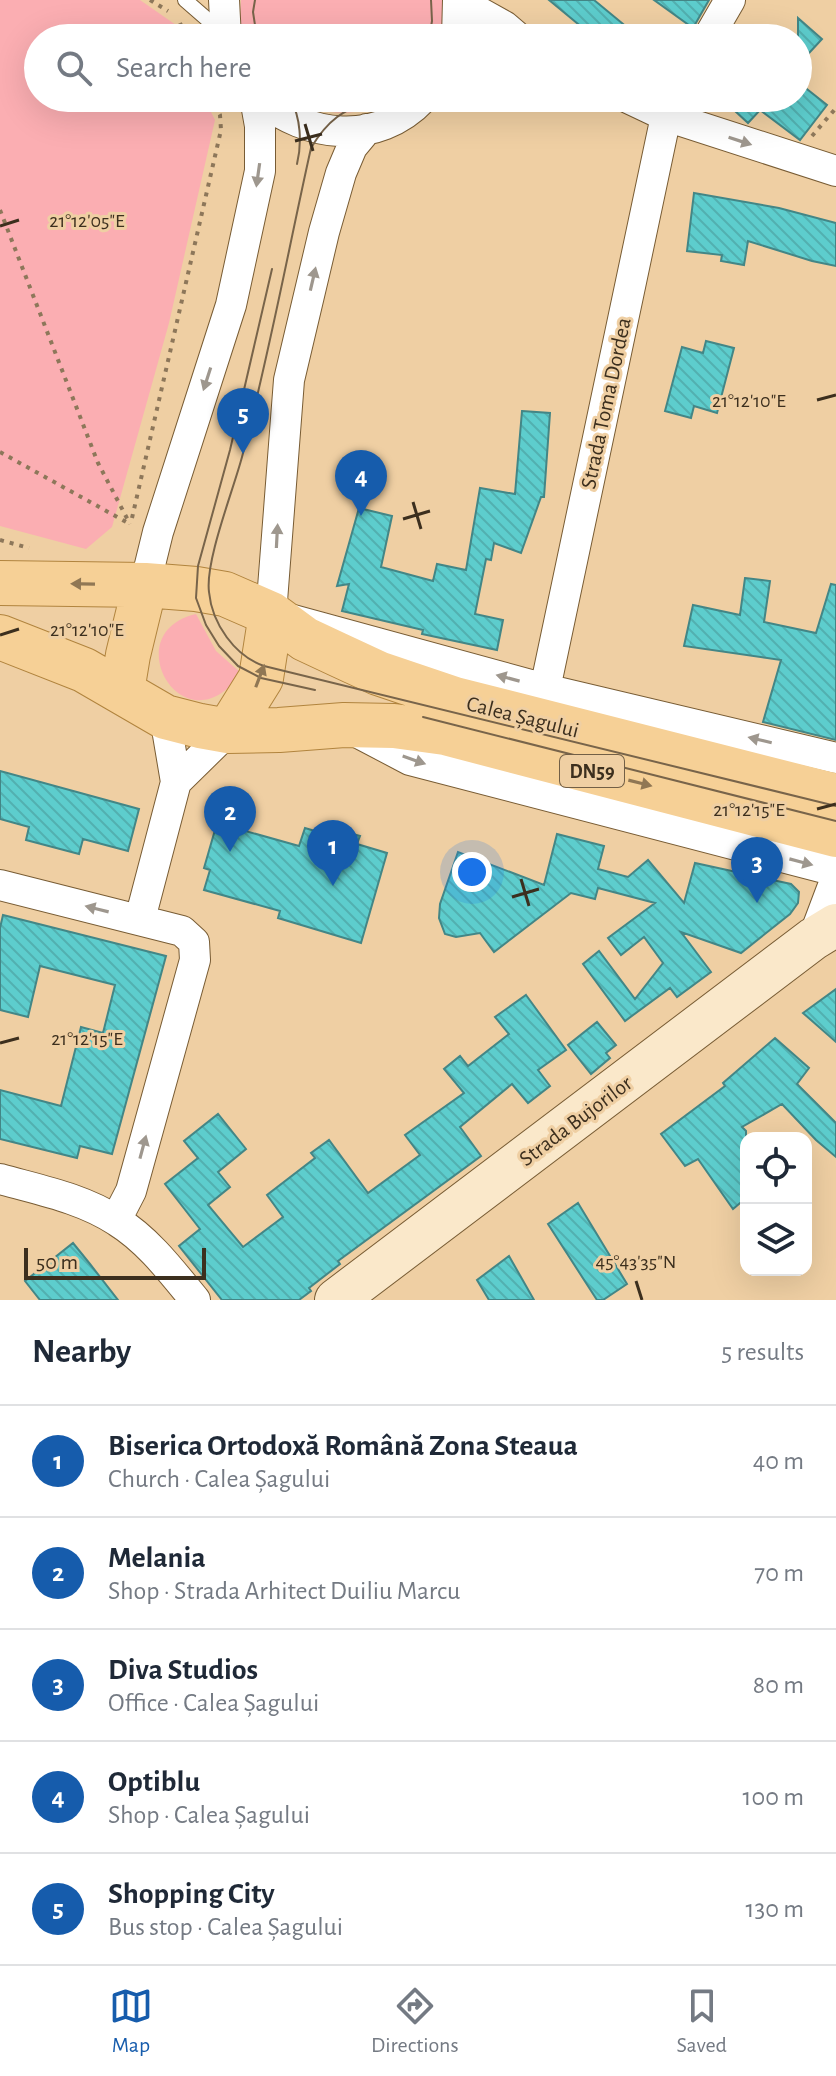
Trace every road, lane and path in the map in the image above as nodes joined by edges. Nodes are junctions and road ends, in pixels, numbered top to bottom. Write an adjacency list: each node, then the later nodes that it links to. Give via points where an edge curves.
1 (150, 0): 6 (path)
2 (185, 0): 7 (lane)
3 (224, 0): 8 (street)
4 (458, 0): 9 (street); 10 (street)
5 (730, 0): 11 (street)
6 (179, 24)
7 (212, 24)
8 (225, 24)
9 (457, 24)
10 (500, 24)
11 (716, 24)
12 (836, 108): 20 (path)
13 (218, 112): 24 (path, via 221,130)
14 (258, 112): 26 (street, one-way to 26, via 260,171 231,305)
15 (275, 112): 19 (street, via 321,131)
16 (404, 112): 19 (street)
17 (670, 112): 29 (street, Strada Toma Dordea)
18 (683, 112): 20 (street, one-way to 20)
19 (367, 129): 27 (street, one-way to 19, via 289,380 341,173)
20 (794, 158): 21 (street)
21 (836, 171)
22 (0, 210): 24 (path, via 98,463)
23 (0, 452): 24 (path)
24 (130, 524)
25 (7, 578): 26 (main road, Calea Șagului / DN59, one-way to 25)
26 (145, 585): 27 (main road, Calea Șagului / DN59, via 225,594); 30 (main road)
27 (271, 614): 29 (street, Calea Șagului, one-way to 27); 33 (main road, one-way to 27, via 261,678); 36 (main road, Calea Șagului / DN59, via 305,639 378,673 455,699)
28 (5, 641): 30 (main road, Calea Șagului / DN59, via 84,670)
29 (545, 689): 34 (street, Calea Șagului, one-way to 29)
30 (122, 691): 31 (main road, Calea Șagului / DN59)
31 (165, 717): 33 (main road, Calea Șagului / DN59); 35 (street)
32 (344, 725): 33 (main road, Calea Șagului / DN59); 37 (main road, Calea Șagului / DN59, one-way to 37, via 445,733); 38 (street, one-way to 38, via 410,760)
33 (228, 731): 35 (street)
34 (836, 758)
35 (176, 782): 41 (street)
36 (836, 796)
37 (836, 835)
38 (836, 871)
39 (836, 878): 42 (street, Strada Bujorilor)
40 (0, 885): 41 (street, one-way to 40)
41 (140, 919): 44 (street, one-way to 41, via 131,1191 195,960 194,942 182,931)
42 (824, 932): 46 (main road, Strada Bujorilor)
43 (0, 1179): 44 (street)
44 (116, 1220): 45 (street, via 142,1240)
45 (195, 1300)
46 (336, 1300)

